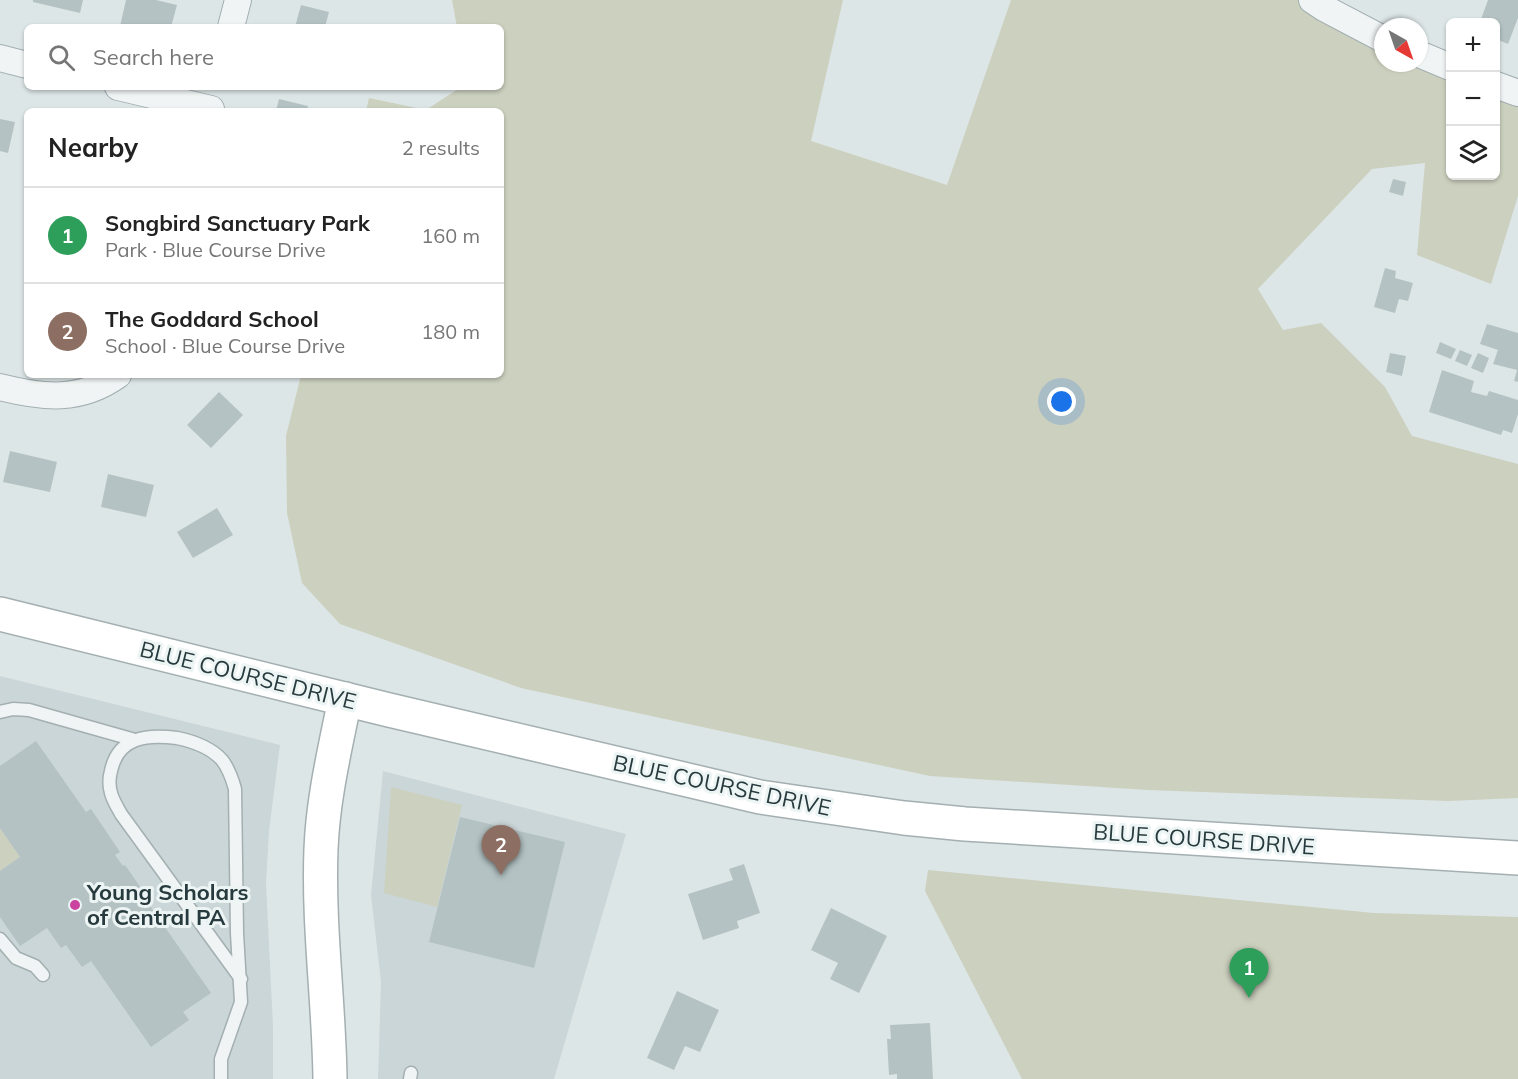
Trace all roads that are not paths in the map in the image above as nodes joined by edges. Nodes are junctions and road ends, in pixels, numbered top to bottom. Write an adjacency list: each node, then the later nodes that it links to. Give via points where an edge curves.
1 (238, 0): 3 (street)
2 (1312, 0): 4 (street)
3 (232, 24)
4 (1374, 34)
5 (0, 58): 7 (street)
6 (1428, 58): 8 (street)
7 (24, 64)
8 (1446, 65)
9 (1500, 86): 11 (street)
10 (137, 90): 12 (street)
11 (1518, 93)
12 (213, 102)
13 (114, 378): 14 (street, via 88,391 65,396)
14 (0, 387)
15 (0, 614): 16 (main road, BLUE COURSE DRIVE)
16 (345, 699): 19 (main road, BLUE COURSE DRIVE, via 759,797 904,818); 24 (main road, via 327,785 321,849)
17 (0, 712): 18 (lane, via 29,710)
18 (135, 740): 22 (lane, via 119,750 112,764 111,794 121,814); 22 (lane, via 159,736 184,740 220,758 230,772 235,789)
19 (1510, 857)
20 (0, 939): 21 (lane, via 16,958 35,966)
21 (44, 975)
22 (241, 979): 23 (lane, via 242,1002 221,1059)
23 (220, 1079)
24 (330, 1079)

